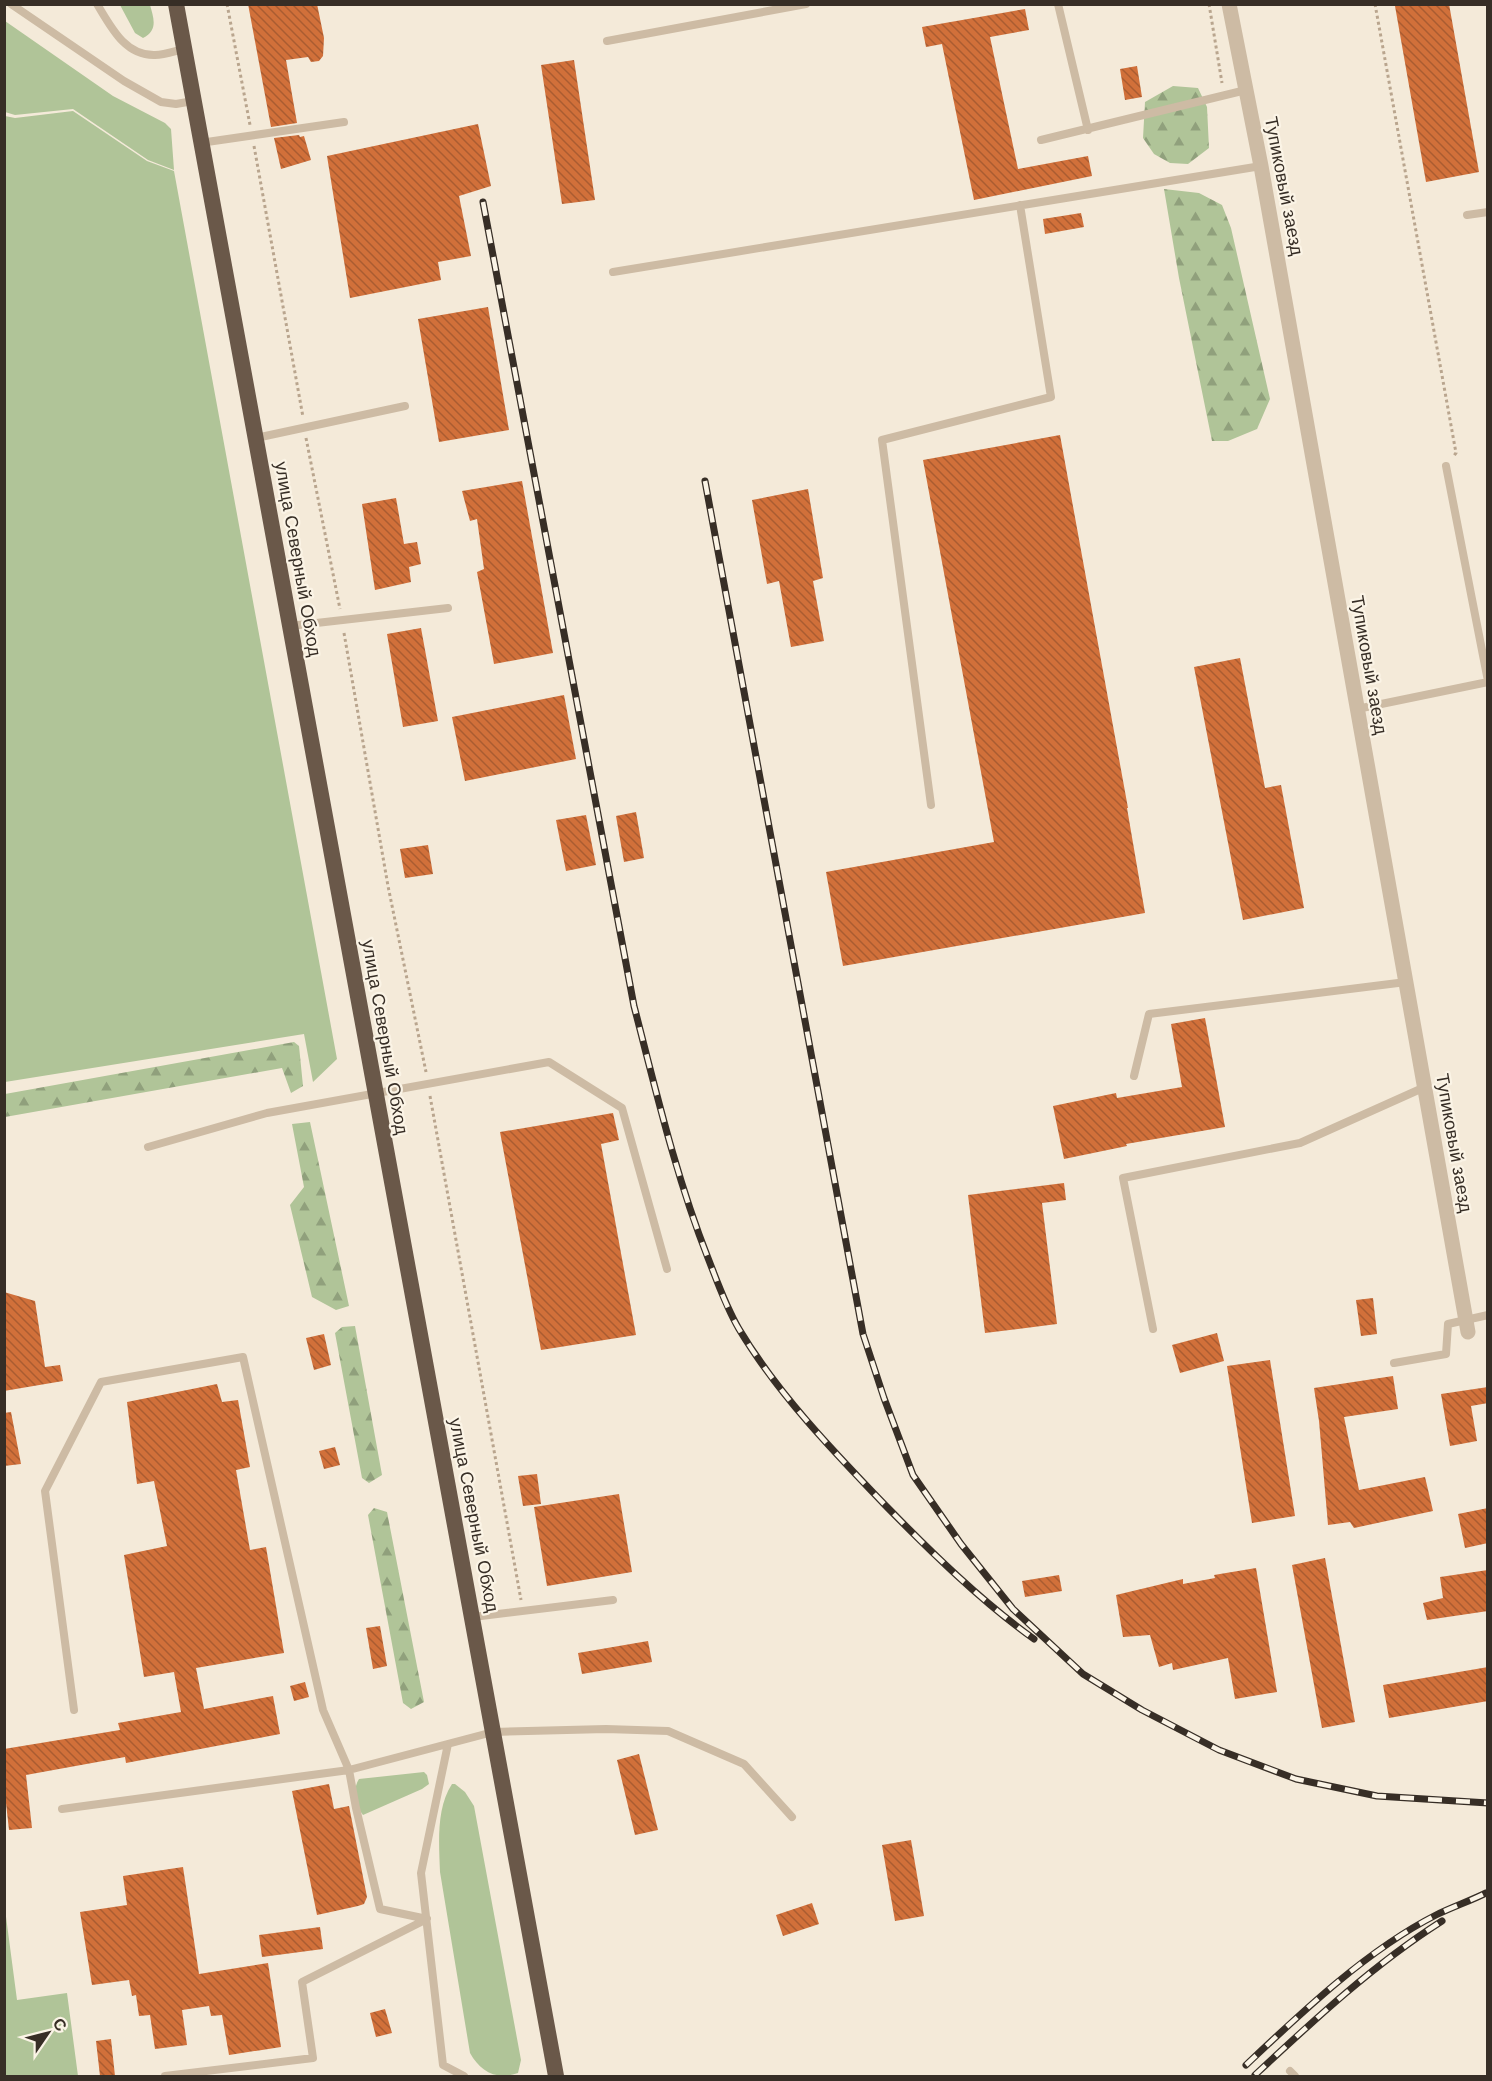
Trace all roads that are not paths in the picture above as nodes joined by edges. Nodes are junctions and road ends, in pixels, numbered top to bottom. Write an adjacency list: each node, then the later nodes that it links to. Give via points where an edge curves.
1 (11, 4): 10 (lane, via 161,102)
2 (97, 4): 8 (lane, via 118,36 134,51 155,55)
3 (176, 4): 8 (highway, улица Северный Обход)
4 (806, 4): 7 (lane)
5 (1058, 4): 12 (lane)
6 (1229, 4): 9 (street, Тупиковый заезд)
7 (607, 41)
8 (184, 49): 10 (highway, улица Северный Обход)
9 (1246, 90): 12 (lane); 15 (street, Тупиковый заезд)
10 (193, 101): 14 (highway, улица Северный Обход)
11 (344, 122): 14 (lane)
12 (1088, 130): 13 (lane)
13 (1041, 141)
14 (200, 143): 21 (highway, улица Северный Обход)
15 (1261, 166): 16 (lane); 26 (street, Тупиковый заезд)
16 (1020, 205): 19 (lane); 27 (lane, via 1051,397 882,440)
17 (1488, 212): 18 (lane)
18 (1467, 215)
19 (613, 272)
20 (405, 406): 21 (lane)
21 (256, 438): 24 (highway, улица Северный Обход)
22 (1446, 466): 25 (lane)
23 (448, 608): 24 (lane)
24 (290, 626): 31 (highway, улица Северный Обход)
25 (1488, 682): 26 (lane)
26 (1357, 709): 28 (street, Тупиковый заезд)
27 (931, 805)
28 (1406, 982): 29 (lane, via 1149,1014); 30 (street, Тупиковый заезд)
29 (1134, 1076)
30 (1425, 1087): 35 (street, Тупиковый заезд); 36 (lane, via 1300,1143 1123,1178)
31 (376, 1095): 32 (lane, via 267,1113); 33 (lane, via 549,1062 622,1108); 39 (highway, улица Северный Обход)
32 (148, 1147)
33 (668, 1269)
34 (1488, 1316): 35 (lane)
35 (1467, 1325): 37 (lane, via 1448,1324 1446,1354)
36 (1153, 1329)
37 (1394, 1363)
38 (613, 1600): 39 (lane)
39 (473, 1617): 41 (highway, улица Северный Обход)
40 (74, 1710): 43 (lane, via 45,1491 101,1382 243,1357 323,1710)
41 (493, 1732): 42 (lane); 45 (lane, via 668,1731 744,1764); 49 (highway, улица Северный Обход)
42 (448, 1744): 43 (lane); 46 (lane, via 421,1873)
43 (350, 1770): 44 (lane); 46 (lane, via 380,1909)
44 (62, 1809)
45 (792, 1817)
46 (428, 1919): 47 (lane, via 302,1982 313,2058); 48 (lane, via 443,2066)
47 (165, 2076)
48 (464, 2076)
49 (556, 2076)

